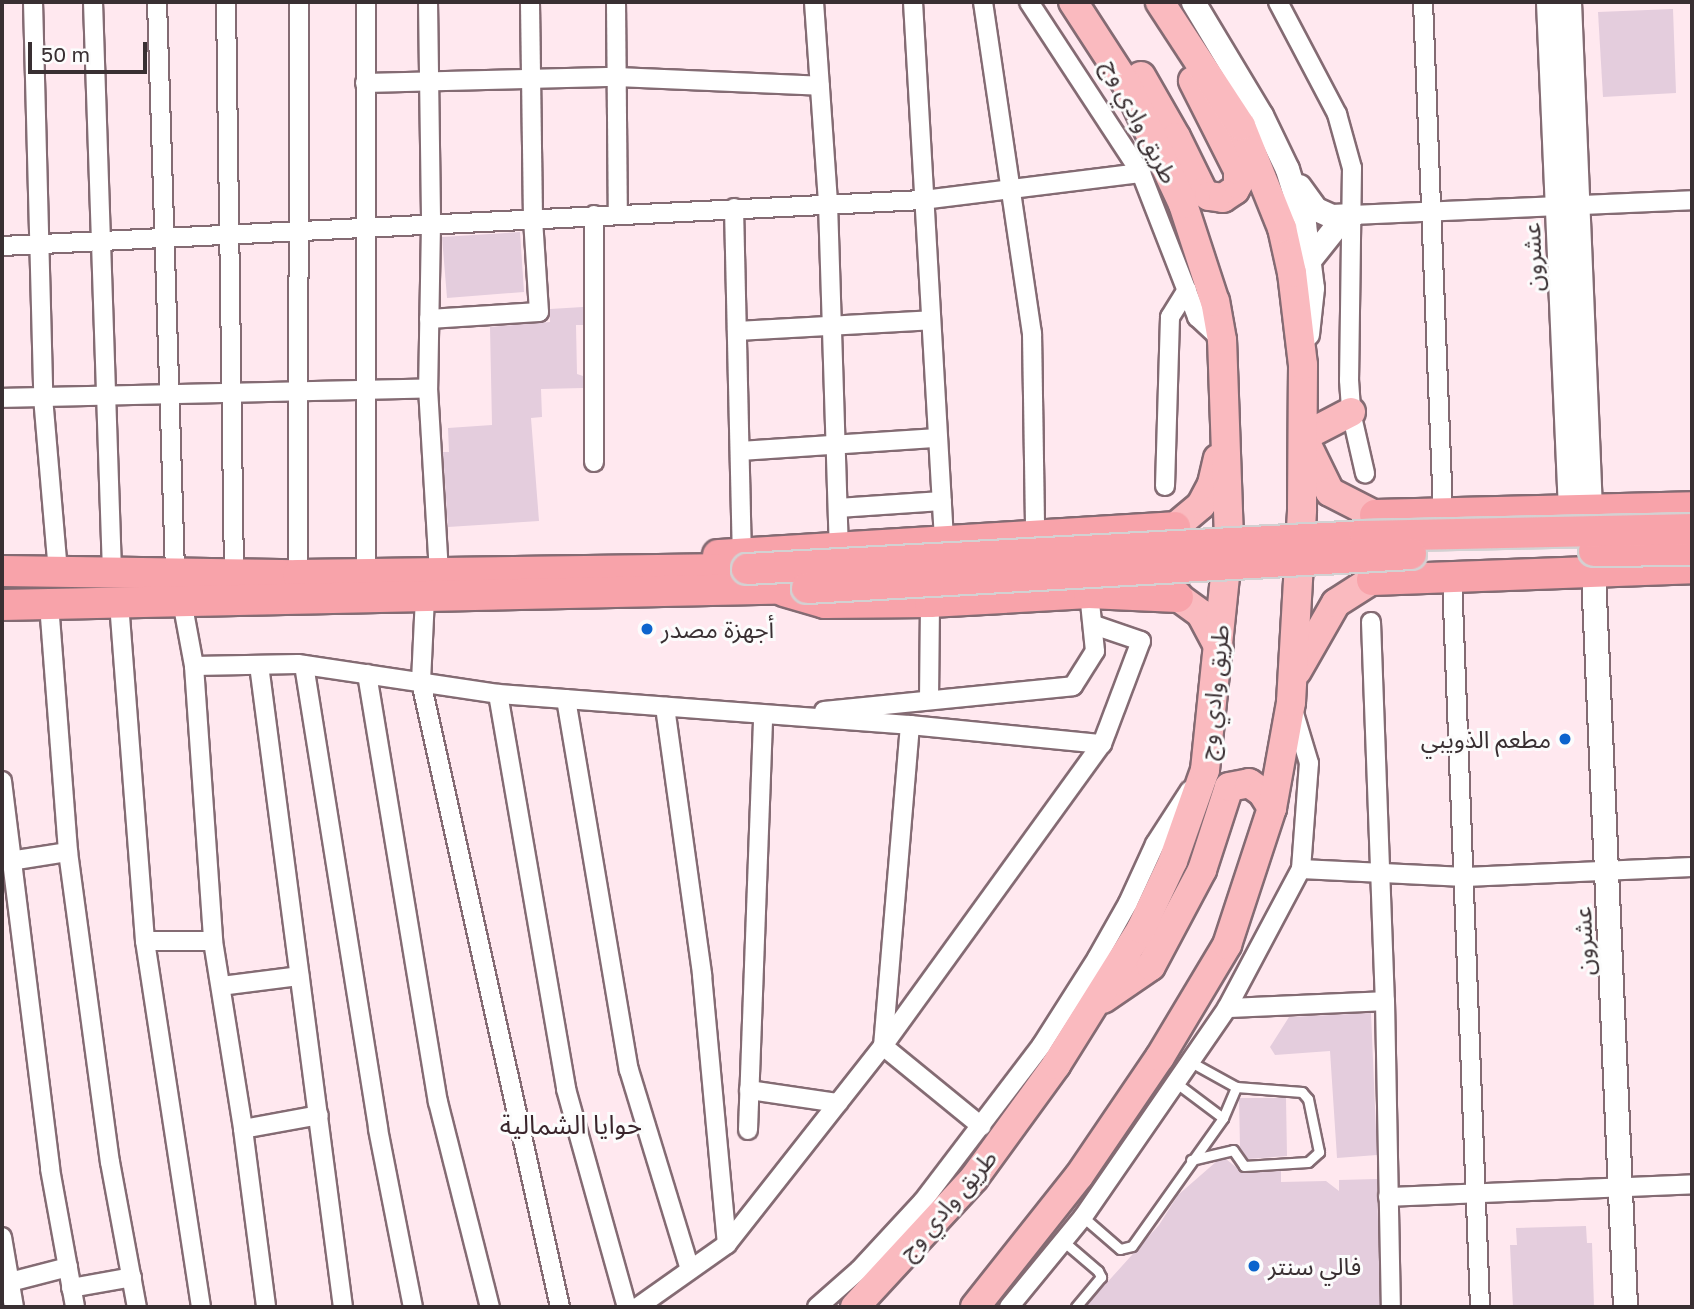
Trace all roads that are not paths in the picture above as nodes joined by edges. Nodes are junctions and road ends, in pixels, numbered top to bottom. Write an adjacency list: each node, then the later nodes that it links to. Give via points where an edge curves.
1 (33, 2): 47 (street)
2 (93, 2): 46 (street)
3 (156, 2): 45 (street)
4 (226, 2): 44 (street)
5 (299, 2): 43 (street)
6 (366, 2): 26 (street)
7 (428, 2): 25 (street)
8 (530, 2): 24 (street)
9 (616, 2): 23 (street)
10 (814, 2): 27 (street)
11 (913, 2): 31 (street)
12 (983, 2): 30 (street)
13 (1029, 2): 29 (street)
14 (1073, 2): 55 (main road, طريق وادي وج, via 1127,85 1183,204 1215,302)
15 (1080, 2): 16 (main road, via 1097,15 1133,63 1203,192 1215,198 1229,195 1238,184 1238,170 1191,78)
16 (1141, 2)
17 (1160, 2): 56 (main road, via 1241,126 1269,192 1292,272)
18 (1192, 2): 28 (street, via 1261,115)
19 (1278, 2): 39 (street, via 1337,114 1352,168)
20 (1423, 2): 36 (street)
21 (1548, 2): 34 (street, عشرون)
22 (1569, 2): 34 (street, عشرون)
23 (617, 77): 24 (street); 27 (street); 37 (street)
24 (531, 79): 25 (street); 40 (street)
25 (429, 81): 26 (street); 41 (street)
26 (365, 83): 42 (street)
27 (820, 86): 33 (street)
28 (1287, 169): 39 (street, via 1316,209 1332,216); 49 (street, via 1304,223)
29 (1141, 173): 30 (street); 50 (street)
30 (1012, 189): 31 (street); 82 (street, via 1032,333)
31 (923, 200): 33 (street); 52 (street)
32 (1692, 200): 34 (street)
33 (828, 203): 35 (street); 53 (street)
34 (1567, 205): 36 (street); 77 (street, عشرون)
35 (734, 208): 37 (street); 54 (street)
36 (1432, 211): 39 (street); 78 (street)
37 (618, 214): 38 (street)
38 (594, 215): 40 (street); 71 (street)
39 (1353, 215): 49 (street, via 1337,225); 65 (street)
40 (533, 218): 41 (street); 51 (street, via 539,312)
41 (431, 224): 42 (street); 51 (street)
42 (365, 227): 43 (street); 58 (street)
43 (298, 231): 44 (street); 59 (street)
44 (228, 234): 45 (street); 60 (street)
45 (164, 238): 46 (street); 61 (street)
46 (100, 241): 47 (street); 62 (street)
47 (39, 244): 48 (street); 63 (street)
48 (2, 246)
49 (1308, 260): 56 (street, via 1312,288)
50 (1187, 290): 55 (street, via 1197,317); 73 (street, via 1170,317)
51 (429, 318): 57 (street)
52 (931, 320): 53 (street); 68 (street)
53 (832, 325): 54 (street); 69 (street)
54 (737, 331): 70 (street)
55 (1222, 340): 66 (main road, طريق وادي وج)
56 (1303, 365): 67 (main road)
57 (428, 388): 58 (street); 98 (street)
58 (364, 389): 59 (street); 93 (street)
59 (297, 391): 60 (street); 95 (street)
60 (230, 392): 61 (street); 92 (street)
61 (168, 394): 62 (street); 91 (street)
62 (105, 396): 63 (street); 90 (street)
63 (43, 397): 64 (street); 89 (street)
64 (2, 398)
65 (1351, 412): 67 (main road); 72 (street)
66 (1224, 433): 80 (main road, via 1212,484 1201,505); 109 (main road, طريق وادي وج, via 1229,539)
67 (1303, 437): 79 (main road, via 1330,492); 115 (main road)
68 (938, 438): 69 (street); 74 (street)
69 (836, 446): 70 (street); 75 (street)
70 (740, 451): 86 (street)
71 (594, 462)
72 (1365, 473)
73 (1166, 486)
74 (942, 501): 75 (street); 83 (street)
75 (838, 508): 84 (street)
76 (1692, 508): 77 (highway)
77 (1580, 509): 78 (highway)
78 (1443, 511): 79 (highway)
79 (1376, 515)
80 (1175, 527): 82 (highway)
81 (1692, 529): 86 (highway, bridge, via 1351,536)
82 (1035, 534): 83 (highway)
83 (944, 540): 84 (highway)
84 (839, 547): 86 (highway)
85 (1692, 551): 99 (highway, bridge, via 1446,553)
86 (744, 561): 98 (highway, via 568,569)
87 (1692, 568): 94 (highway)
88 (2, 571): 89 (highway)
89 (58, 571): 90 (highway)
90 (113, 572): 91 (highway)
91 (175, 572): 92 (highway)
92 (234, 572): 95 (highway)
93 (366, 573): 95 (highway); 98 (highway)
94 (1593, 573): 96 (highway); 130 (street, عشرون)
95 (298, 575)
96 (1452, 578): 97 (highway); 132 (street)
97 (1372, 580): 115 (main road, via 1336,603 1313,639)
98 (432, 584): 99 (highway); 102 (highway); 114 (street)
99 (777, 589): 103 (highway, via 825,603)
100 (1089, 593): 101 (highway); 103 (highway); 108 (street)
101 (1178, 597): 109 (main road, via 1200,614)
102 (182, 601): 104 (highway); 112 (street)
103 (930, 602): 118 (street)
104 (119, 603): 105 (highway); 133 (street)
105 (49, 604): 106 (highway); 126 (street)
106 (2, 605)
107 (1371, 622): 131 (street)
108 (1094, 625): 118 (street, via 1095,651 1073,686); 122 (street, via 1141,641)
109 (1219, 648): 123 (main road, طريق وادي وج)
110 (304, 664): 111 (street); 113 (street); 171 (street, via 378,1129)
111 (259, 665): 112 (street); 135 (street)
112 (194, 666): 134 (street)
113 (367, 674): 114 (street); 172 (street, via 438,1102)
114 (421, 682): 116 (street); 173 (street)
115 (1291, 691): 125 (main road); 129 (street, via 1309,763)
116 (498, 694): 117 (street); 174 (street, via 566,1089)
117 (566, 699): 119 (street); 161 (street, via 629,1070)
118 (929, 700): 120 (street)
119 (665, 707): 120 (street); 159 (street, via 702,975)
120 (768, 716): 121 (street); 144 (street)
121 (910, 725): 122 (street); 140 (street)
122 (1102, 744): 140 (street)
123 (1205, 770): 138 (main road, طريق وادي وج, via 1173,861 1141,929); 148 (street, via 1155,844 1097,958 1041,1046)
124 (2, 781): 127 (street)
125 (1272, 807): 138 (main road, via 1249,783 1229,787 1202,870 1150,966); 178 (main road, via 1227,945 1160,1057 1079,1176)
126 (68, 852): 127 (street); 162 (street, via 110,1162)
127 (10, 861): 160 (street, via 50,1169)
128 (1692, 867): 130 (street)
129 (1301, 869): 131 (street); 139 (street)
130 (1606, 871): 132 (street); 153 (street, عشرون)
131 (1380, 874): 132 (street); 137 (street)
132 (1465, 877): 154 (street)
133 (145, 941): 134 (street); 168 (street)
134 (213, 941): 136 (street)
135 (299, 976): 136 (street); 146 (street)
136 (221, 986): 149 (street)
137 (1385, 1001): 139 (street); 155 (street)
138 (1093, 1005): 177 (main road, طريق وادي وج, via 1056,1065 974,1178)
139 (1227, 1008): 141 (street)
140 (883, 1046): 145 (street); 148 (street)
141 (1189, 1061): 142 (street); 143 (lane)
142 (1175, 1082): 147 (lane); 156 (street)
143 (1236, 1087): 147 (lane); 151 (lane, via 1302,1092 1308,1099 1319,1152 1308,1161 1244,1166 1233,1150)
144 (749, 1090): 145 (street); 150 (street)
145 (838, 1103): 159 (street)
146 (318, 1115): 149 (street); 170 (street)
147 (1223, 1118): 151 (lane)
148 (981, 1126): 176 (street, via 923,1200 859,1270)
149 (243, 1129): 169 (street)
150 (748, 1130)
151 (1191, 1160): 156 (lane, via 1125,1250)
152 (1692, 1184): 153 (street)
153 (1620, 1187): 154 (street); 183 (street, عشرون)
154 (1476, 1193): 155 (street); 182 (street)
155 (1388, 1197): 181 (street)
156 (1083, 1217): 158 (street)
157 (2, 1237): 163 (street)
158 (1063, 1241): 179 (street); 180 (lane, via 1101,1277)
159 (727, 1244): 161 (street)
160 (68, 1267): 163 (street); 164 (street)
161 (690, 1269): 175 (street)
162 (132, 1277): 164 (street); 167 (street)
163 (10, 1282): 165 (street)
164 (71, 1288): 166 (street)
165 (14, 1307)
166 (75, 1307)
167 (137, 1307)
168 (201, 1307)
169 (266, 1307)
170 (343, 1307)
171 (413, 1307)
172 (490, 1307)
173 (560, 1307)
174 (627, 1307)
175 (638, 1307)
176 (817, 1307)
177 (855, 1307)
178 (975, 1307)
179 (1009, 1307)
180 (1076, 1307)
181 (1391, 1307)
182 (1480, 1307)
183 (1625, 1307)

